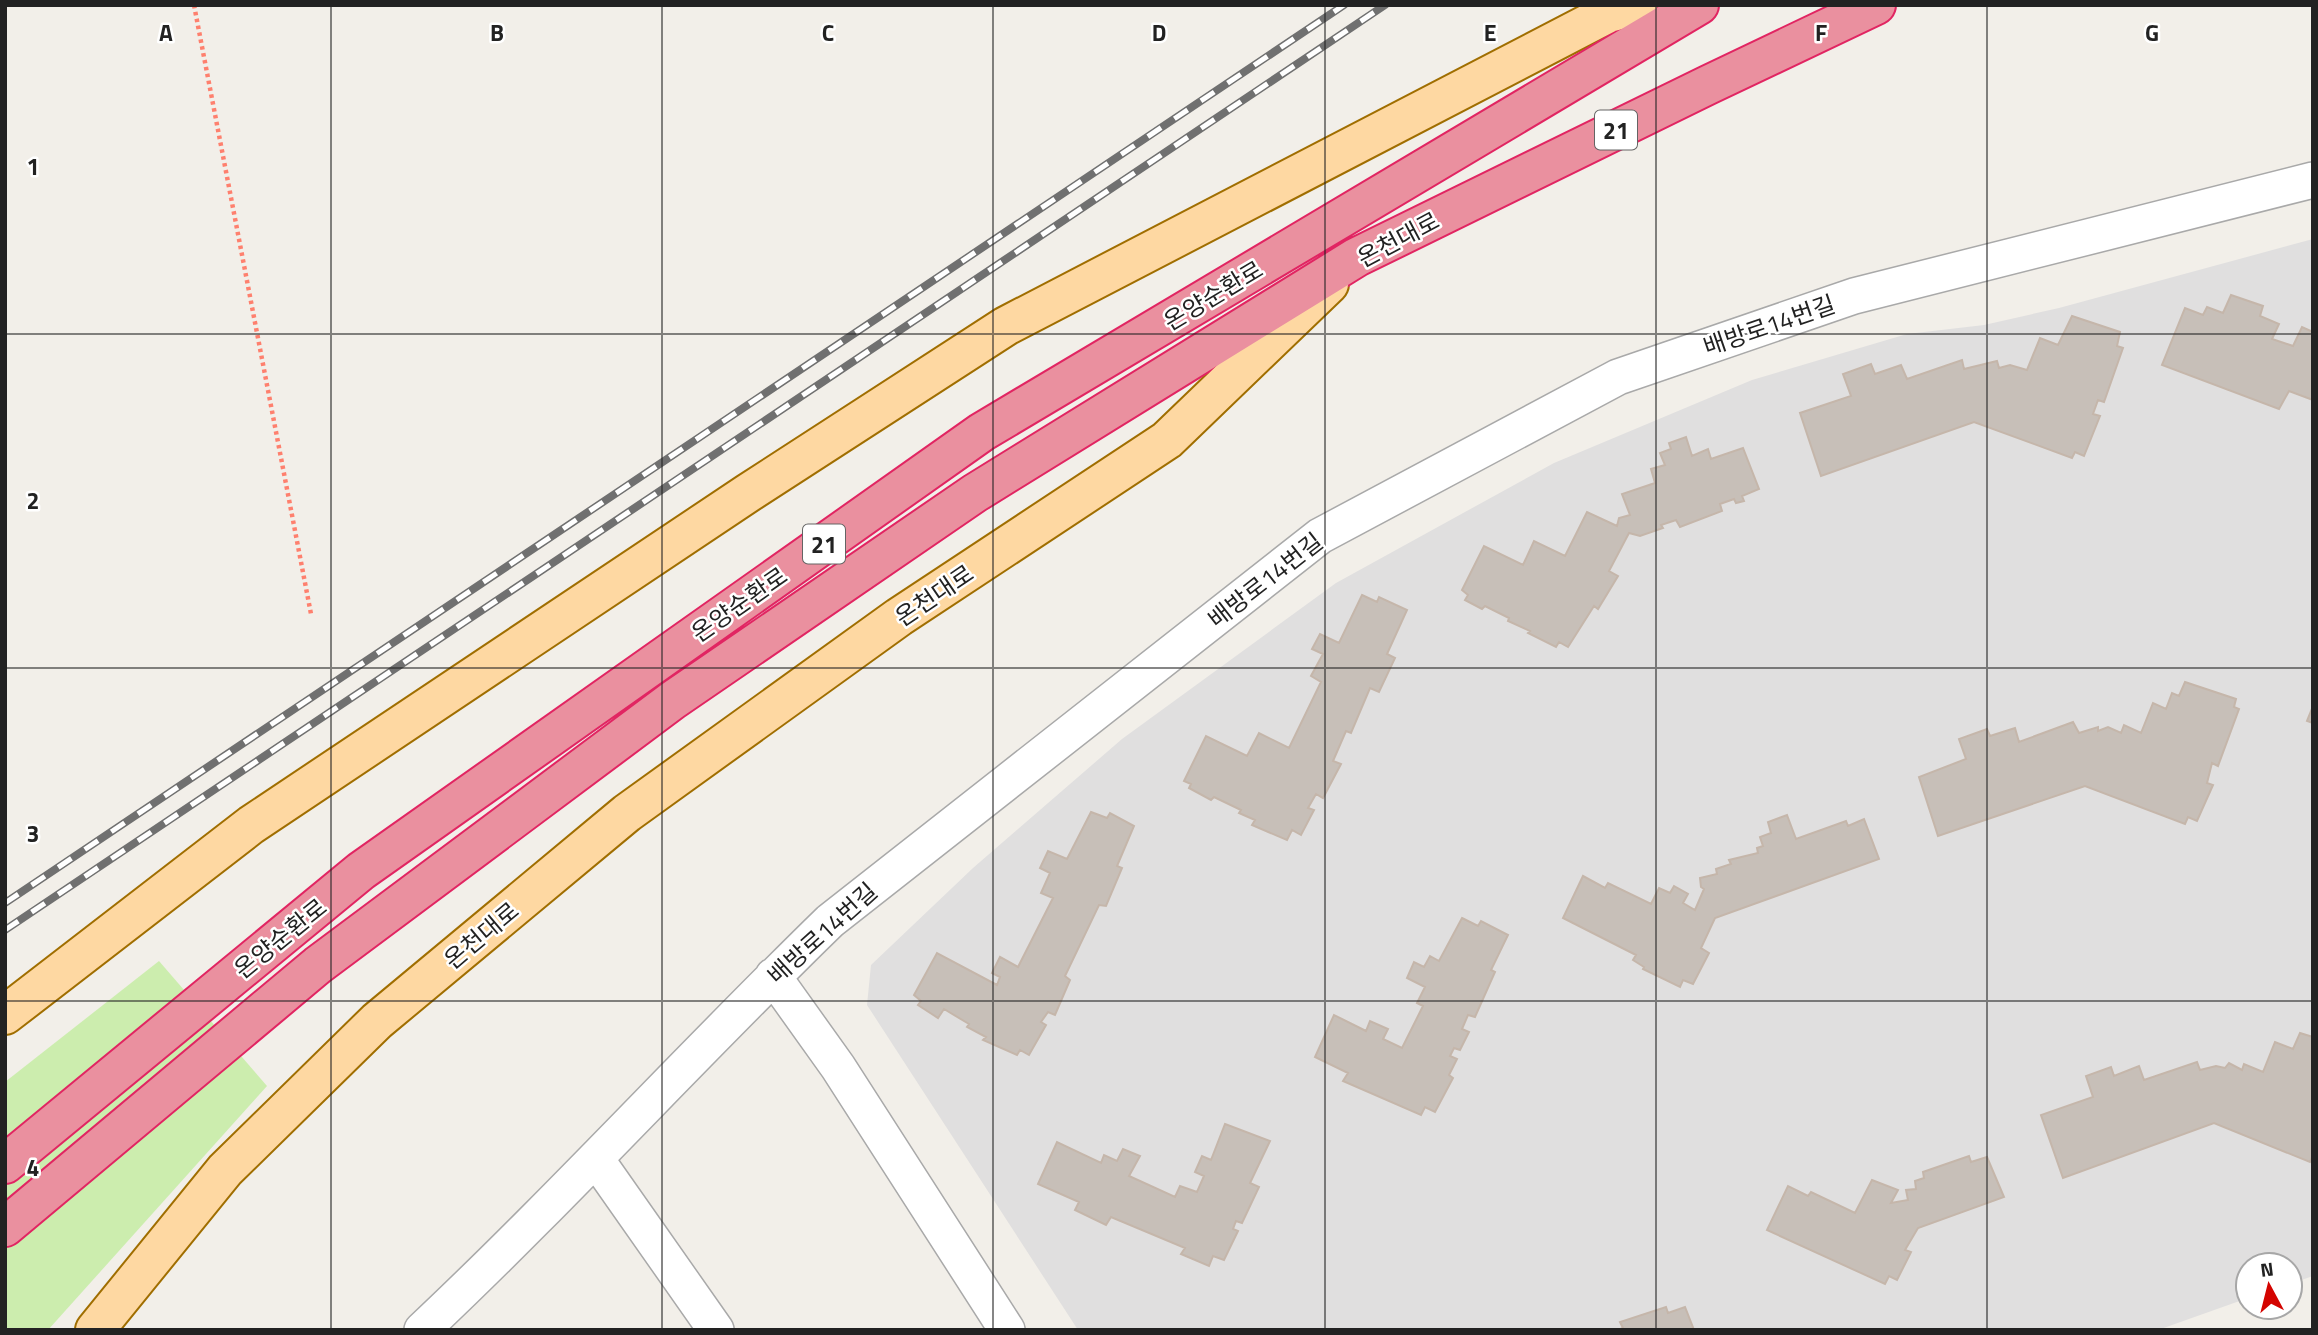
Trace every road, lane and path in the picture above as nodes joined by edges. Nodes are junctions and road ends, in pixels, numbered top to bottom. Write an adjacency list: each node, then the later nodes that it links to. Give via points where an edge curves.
1 (194, 5): 7 (path)
2 (1638, 5): 9 (main road, via 1609,13 1006,326 251,825)
3 (1699, 5): 11 (highway, 온양순환로 / 21, via 982,432 361,871)
4 (1875, 5): 6 (highway, 온천대로 / 21)
5 (2313, 180): 8 (street, 배방로14번길, via 1854,296 1618,377 1320,536 830,921)
6 (1357, 257): 12 (highway, 온양순환로 / 21, via 975,493 673,700 318,965); 14 (main road, 온천대로, via 1167,440 899,617 627,813 377,1021 225,1170)
7 (311, 614)
8 (773, 976): 10 (street, 배방로14번길); 17 (street, via 838,1067)
9 (5, 1015)
10 (596, 1159): 13 (street, 배방로14번길); 16 (street)
11 (5, 1164)
12 (5, 1227)
13 (456, 1318): 15 (street, 배방로14번길)
14 (96, 1330)
15 (422, 1330)
16 (716, 1330)
17 (1006, 1330)

